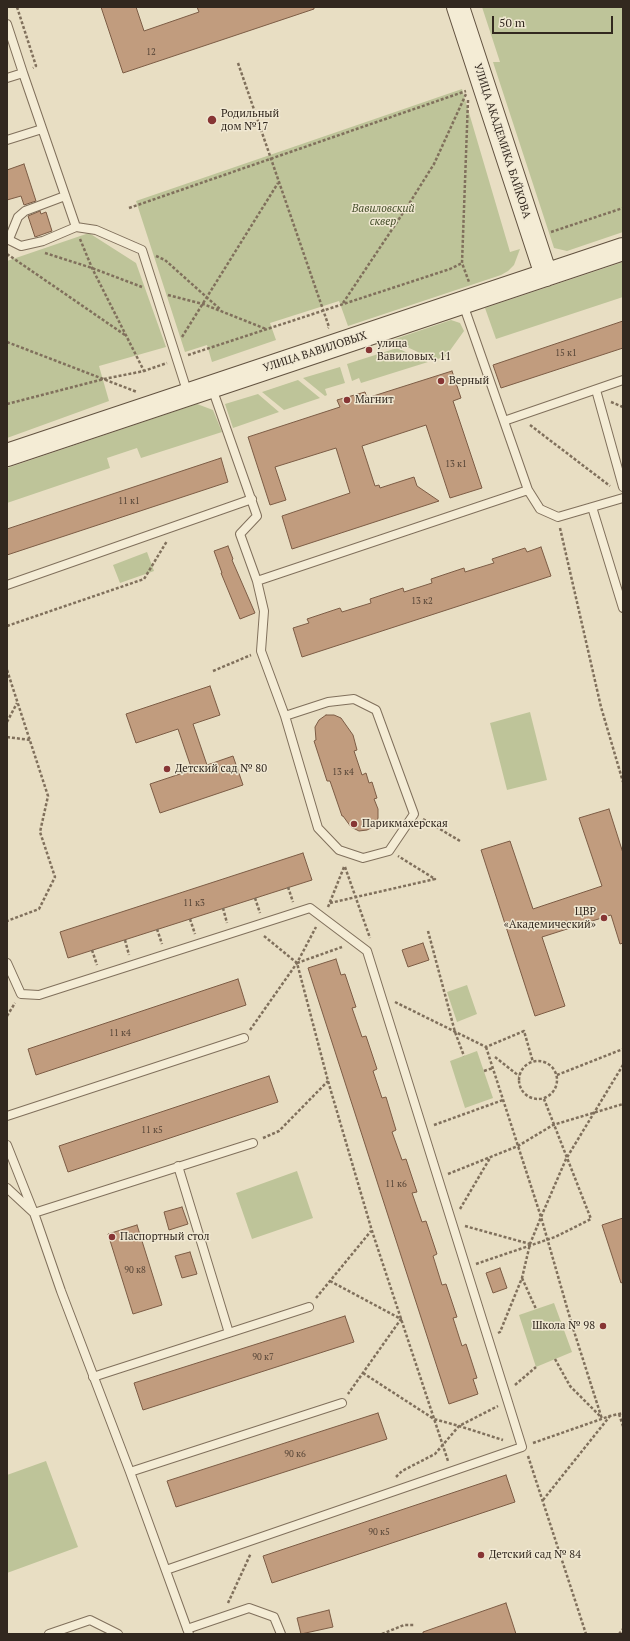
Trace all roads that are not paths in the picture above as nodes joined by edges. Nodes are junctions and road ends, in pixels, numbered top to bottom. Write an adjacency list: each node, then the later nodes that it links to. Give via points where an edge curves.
1 (458, 7): 11 (street, УЛИЦА АКАДЕМИКА БАЙКОВА)
2 (7, 24): 3 (lane)
3 (23, 73): 4 (lane); 5 (lane)
4 (7, 78)
5 (42, 129): 6 (lane); 7 (lane)
6 (7, 140)
7 (65, 196): 8 (lane); 9 (lane, via 25,211 18,217)
8 (76, 227): 9 (lane, via 43,241 21,246); 16 (lane, via 96,230 142,250)
9 (8, 239)
10 (623, 249): 11 (street, УЛИЦА ВАВИЛОВЫХ)
11 (546, 275): 12 (street, УЛИЦА ВАВИЛОВЫХ)
12 (466, 294): 14 (street, УЛИЦА ВАВИЛОВЫХ); 17 (lane)
13 (623, 380): 15 (lane)
14 (212, 387): 16 (street, УЛИЦА ВАВИЛОВЫХ); 22 (lane)
15 (596, 390): 17 (lane); 19 (lane)
16 (188, 395): 18 (street, УЛИЦА ВАВИЛОВЫХ)
17 (504, 421): 20 (lane)
18 (7, 455)
19 (623, 487)
20 (528, 490): 23 (lane, via 540,509 558,517); 24 (lane)
21 (623, 498): 23 (lane)
22 (252, 499): 24 (lane, via 257,516 240,534); 25 (lane)
23 (592, 507): 26 (lane)
24 (257, 581): 27 (lane, via 264,611 261,651)
25 (7, 585)
26 (623, 608)
27 (285, 716): 27 (lane, via 328,702 354,698 376,710 414,814 389,851 363,858 338,850 318,828)
28 (7, 963): 41 (lane, via 20,994 39,995 310,908 368,951 522,1447)
29 (244, 1038): 30 (lane)
30 (7, 1116)
31 (253, 1143): 33 (lane)
32 (7, 1145): 35 (lane)
33 (178, 1166): 35 (lane); 37 (lane)
34 (7, 1188): 35 (lane)
35 (34, 1213): 38 (lane)
36 (309, 1307): 37 (lane)
37 (229, 1333): 38 (lane)
38 (93, 1377): 40 (lane)
39 (342, 1402): 40 (lane)
40 (130, 1472): 41 (lane)
41 (166, 1570): 42 (lane)
42 (188, 1631): 45 (lane, via 222,1616 249,1608 274,1617)
43 (50, 1634): 44 (lane, via 90,1620)
44 (118, 1634)
45 (281, 1634)

